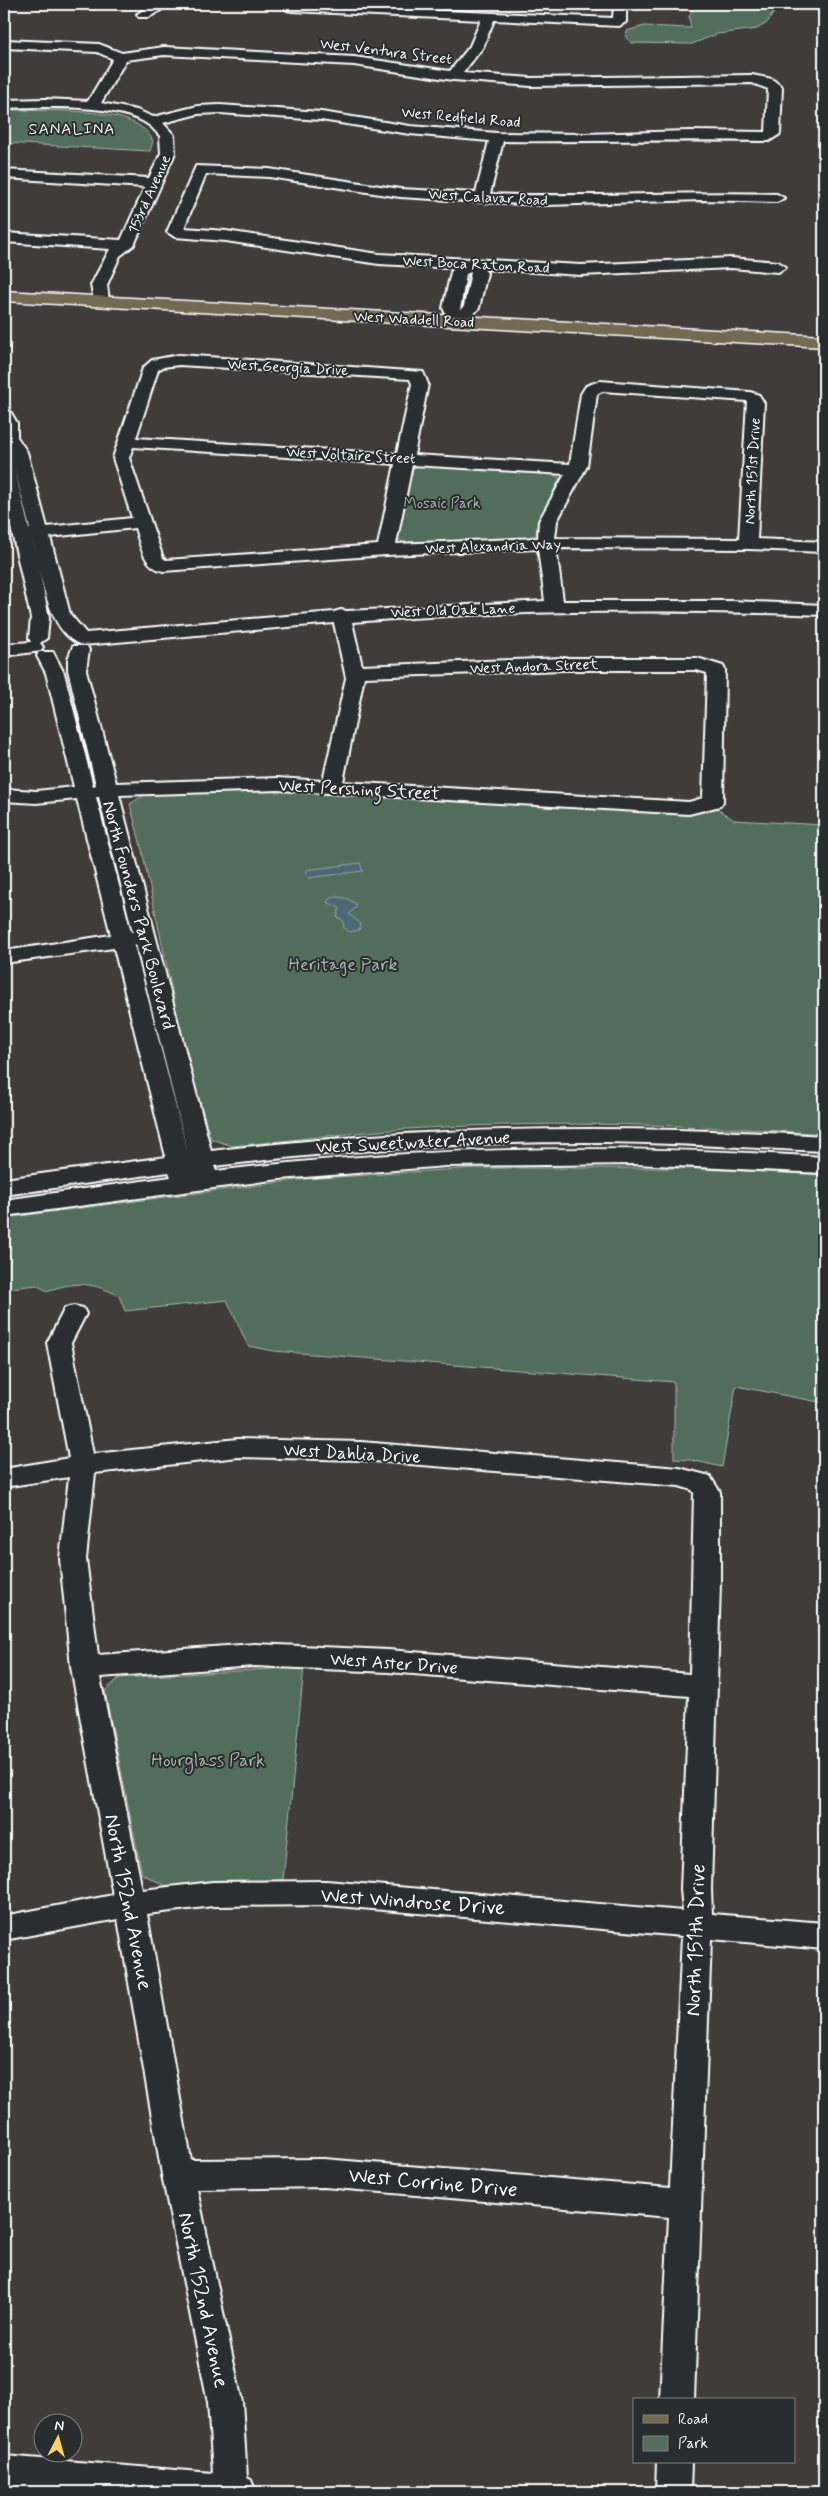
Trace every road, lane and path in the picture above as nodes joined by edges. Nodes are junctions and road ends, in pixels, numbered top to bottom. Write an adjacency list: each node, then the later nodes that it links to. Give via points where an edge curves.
1 (164, 4): 4 (street)
2 (620, 4): 5 (street, via 619,22)
3 (291, 5): 5 (street)
4 (144, 14)
5 (489, 16): 8 (street, via 476,47)
6 (4, 44): 7 (street, via 99,48)
7 (121, 57): 8 (street, West Ventura Street, via 164,51 354,61); 10 (street)
8 (453, 76): 13 (street, West Ventura Street, via 531,82 752,79 775,87 773,134)
9 (4, 104): 10 (street)
10 (92, 106): 11 (street, via 127,111)
11 (153, 121): 12 (street, West Redfield Road, via 198,110 229,110 322,116 410,130); 15 (street, 153rd Avenue, via 165,130 170,142)
12 (497, 137): 13 (street, West Redfield Road); 16 (street)
13 (769, 137)
14 (4, 174): 15 (street)
15 (156, 183): 20 (street, 153rd Avenue)
16 (482, 198): 17 (street, West Calavar Road, via 548,201 702,196); 18 (street, West Calavar Road, via 400,193 269,173 201,168)
17 (777, 198)
18 (175, 232): 21 (street, West Boca Raton Road, via 226,236 379,259)
19 (4, 238): 20 (street)
20 (126, 245): 24 (street, 153rd Avenue, via 130,253 117,283); 24 (street, 153rd Avenue, via 114,253 99,285)
21 (472, 264): 22 (street, West Boca Raton Road, via 609,271 731,263); 25 (street, via 479,273 471,308)
22 (778, 267)
23 (4, 296): 24 (main road, West Waddell Road)
24 (101, 301): 25 (main road, West Waddell Road)
25 (457, 321): 26 (main road, West Waddell Road)
26 (824, 342)
27 (4, 416): 29 (street, via 8,423)
28 (127, 442): 30 (street, West Voltaire Street); 30 (street, West Georgia Drive, via 151,368 179,360 417,375 420,384); 33 (street, via 121,458)
29 (6, 445): 34 (street, via 19,452)
30 (403, 458): 32 (street, West Voltaire Street); 39 (street)
31 (4, 459): 35 (street, North Founders Park Boulevard)
32 (576, 470): 36 (street, via 548,521); 37 (street, North 151st Drive, via 592,389 600,386 753,398 756,403)
33 (141, 522): 34 (street); 39 (street, West Alexandria Way, via 155,561 163,566)
34 (39, 533): 35 (street); 43 (street, via 61,616)
35 (21, 535): 44 (street, North Founders Park Boulevard, via 40,618)
36 (546, 544): 37 (street, West Alexandria Way); 39 (street, West Alexandria Way); 40 (street)
37 (748, 544): 38 (street, West Alexandria Way)
38 (824, 547)
39 (386, 550)
40 (555, 606): 41 (street, West Old Oak Lane); 42 (street, West Old Oak Lane)
41 (824, 610)
42 (341, 615): 43 (street, West Old Oak Lane); 46 (street)
43 (80, 641): 44 (street, via 61,657); 44 (street, via 57,631); 48 (street, North Founders Park Boulevard, via 76,665)
44 (39, 647): 45 (street); 49 (street, North Founders Park Boulevard, via 54,673)
45 (4, 650)
46 (352, 672): 47 (street, via 355,678); 51 (street, West Andora Street, via 563,664 697,664 716,670)
47 (332, 787): 48 (street, West Pershing Street, via 237,785); 51 (street, West Pershing Street, via 689,808)
48 (106, 791): 49 (street, West Pershing Street); 52 (street, North Founders Park Boulevard)
49 (84, 794): 50 (street, West Pershing Street); 53 (street, North Founders Park Boulevard)
50 (4, 795)
51 (714, 802)
52 (145, 936): 53 (street); 57 (street, North Founders Park Boulevard)
53 (121, 940): 54 (street); 57 (street, North Founders Park Boulevard)
54 (4, 957)
55 (824, 1144): 57 (street, West Sweetwater Avenue, via 726,1137 559,1134 385,1141)
56 (824, 1165): 57 (street, West Sweetwater Avenue, via 730,1159 555,1156)
57 (193, 1171): 58 (street, West Sweetwater Avenue); 59 (street, West Sweetwater Avenue)
58 (4, 1187)
59 (4, 1208)
60 (74, 1314): 61 (street, North 152nd Avenue, via 59,1343)
61 (83, 1465): 62 (street, West Dahlia Drive); 63 (street, West Dahlia Drive, via 238,1448 361,1451 679,1477); 64 (street, North 152nd Avenue, via 73,1559)
62 (4, 1478)
63 (701, 1483): 65 (street, North 151th Drive, via 707,1492)
64 (85, 1667): 65 (street, West Aster Drive, via 255,1655 388,1661); 66 (street, North 152nd Avenue)
65 (703, 1686): 67 (street, North 151th Drive)
66 (129, 1904): 67 (street, West Windrose Drive, via 213,1894 326,1893); 68 (street, West Windrose Drive); 70 (street, North 152nd Avenue, via 156,2036)
67 (696, 1923): 69 (street, West Windrose Drive); 71 (street, North 151th Drive)
68 (4, 1928)
69 (824, 1936)
70 (178, 2175): 71 (street, West Corrine Drive, via 324,2173); 75 (street, North 152nd Avenue, via 225,2402)
71 (687, 2204): 72 (street, North 151th Drive)
72 (677, 2398)
73 (674, 2464): 76 (street)
74 (4, 2473): 75 (street)
75 (235, 2492)
76 (673, 2492)

